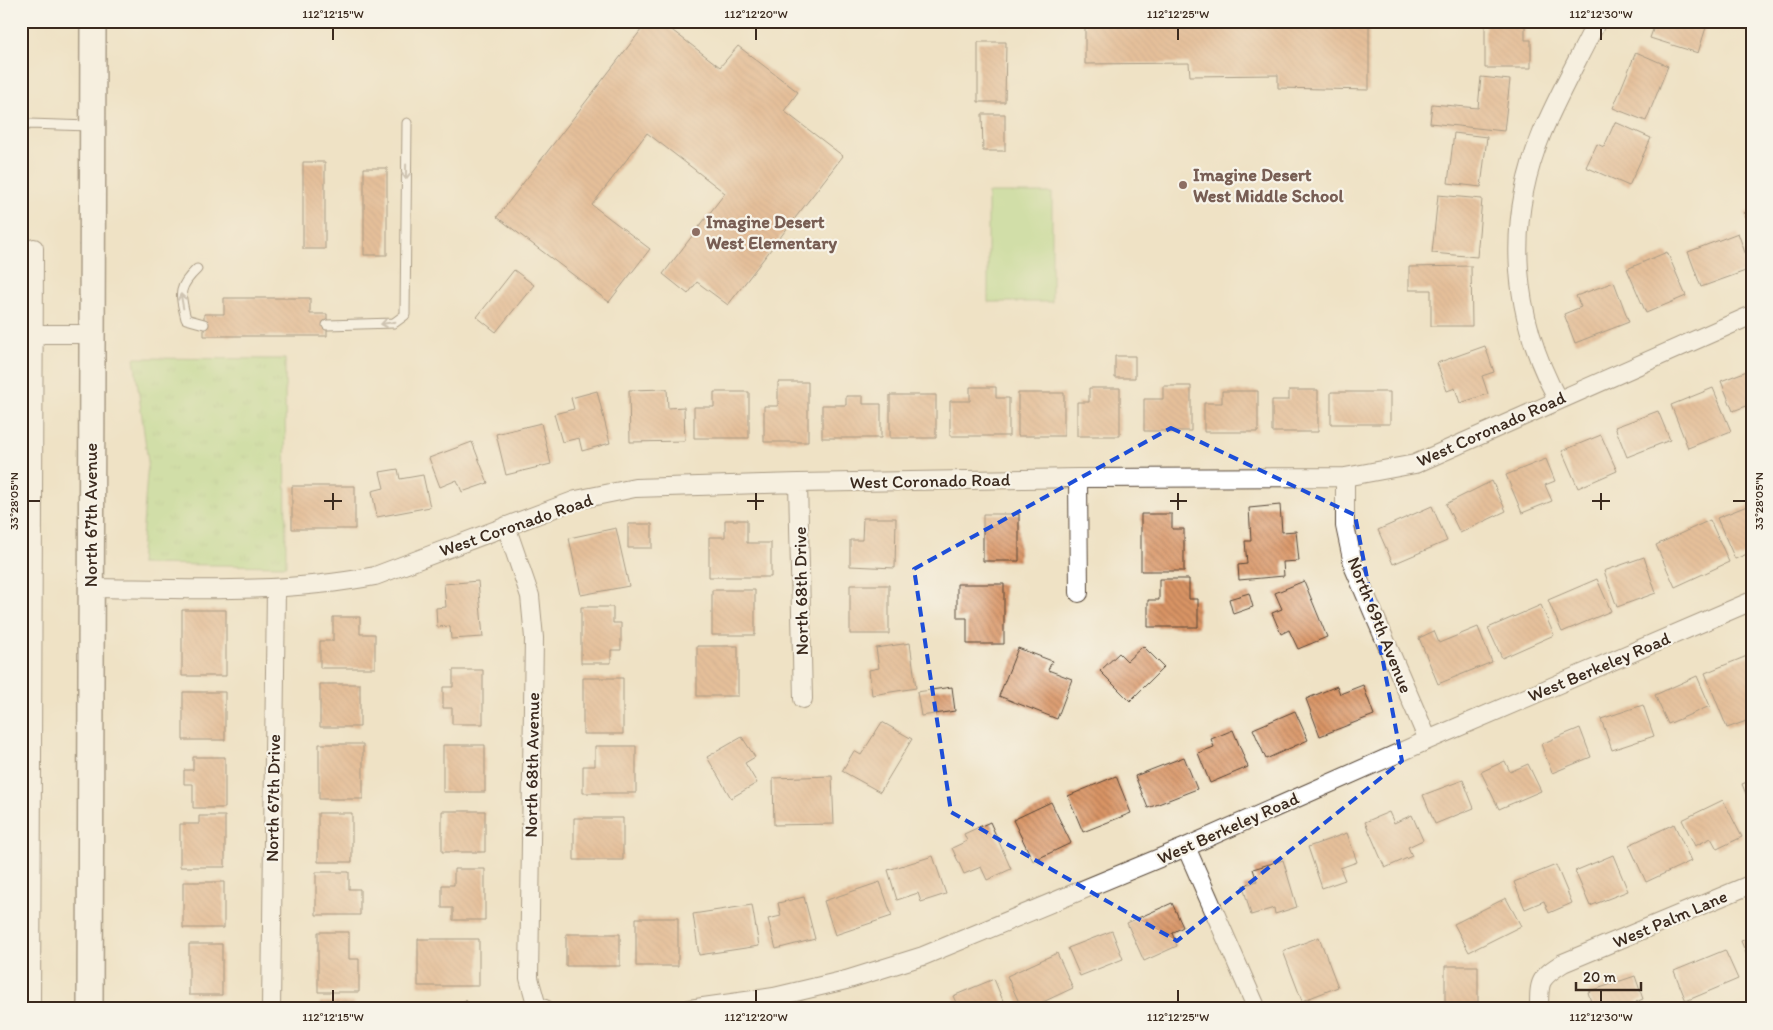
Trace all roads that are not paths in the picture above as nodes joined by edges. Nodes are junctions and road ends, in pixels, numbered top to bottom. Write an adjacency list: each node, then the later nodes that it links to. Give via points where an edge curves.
1 (93, 21): 4 (main road, North 67th Avenue)
2 (1597, 21): 13 (street, via 1542,134 1521,202 1517,243 1521,294 1543,371)
3 (407, 123): 10 (lane, one-way to 10, via 405,315 394,323)
4 (93, 127): 5 (lane, via 29,124); 12 (main road, North 67th Avenue)
5 (21, 128)
6 (34, 248): 11 (street)
7 (197, 269): 9 (lane, one-way to 7, via 186,319 180,294 186,279)
8 (1752, 315): 13 (street, West Coronado Road)
9 (204, 324)
10 (327, 325)
11 (28, 334): 12 (street); 27 (street)
12 (92, 334): 18 (main road, North 67th Avenue)
13 (1558, 400): 14 (street, West Coronado Road, via 1415,464)
14 (1344, 477): 15 (street, West Coronado Road); 23 (street, North 69th Avenue, via 1345,526 1354,568)
15 (1078, 478): 16 (street, West Coronado Road); 20 (street)
16 (798, 483): 17 (street, West Coronado Road, via 635,488 576,500); 22 (street, North 68th Drive)
17 (506, 526): 19 (street, West Coronado Road, via 375,576); 26 (street, North 68th Avenue, via 530,596 534,638 529,978)
18 (91, 588): 19 (street, West Coronado Road); 28 (main road, North 67th Avenue)
19 (276, 588): 29 (street, North 67th Drive)
20 (1079, 593)
21 (1752, 601): 23 (street, West Berkeley Road)
22 (803, 699)
23 (1428, 740): 24 (street, West Berkeley Road)
24 (1186, 847): 30 (street, West Berkeley Road, via 923,956 846,980 774,997); 31 (street)
25 (1752, 884): 32 (street, West Palm Lane, via 1563,963 1549,972 1539,985)
26 (541, 1008)
27 (31, 1009)
28 (90, 1009)
29 (271, 1009)
30 (689, 1009)
31 (1257, 1009)
32 (1539, 1009)

